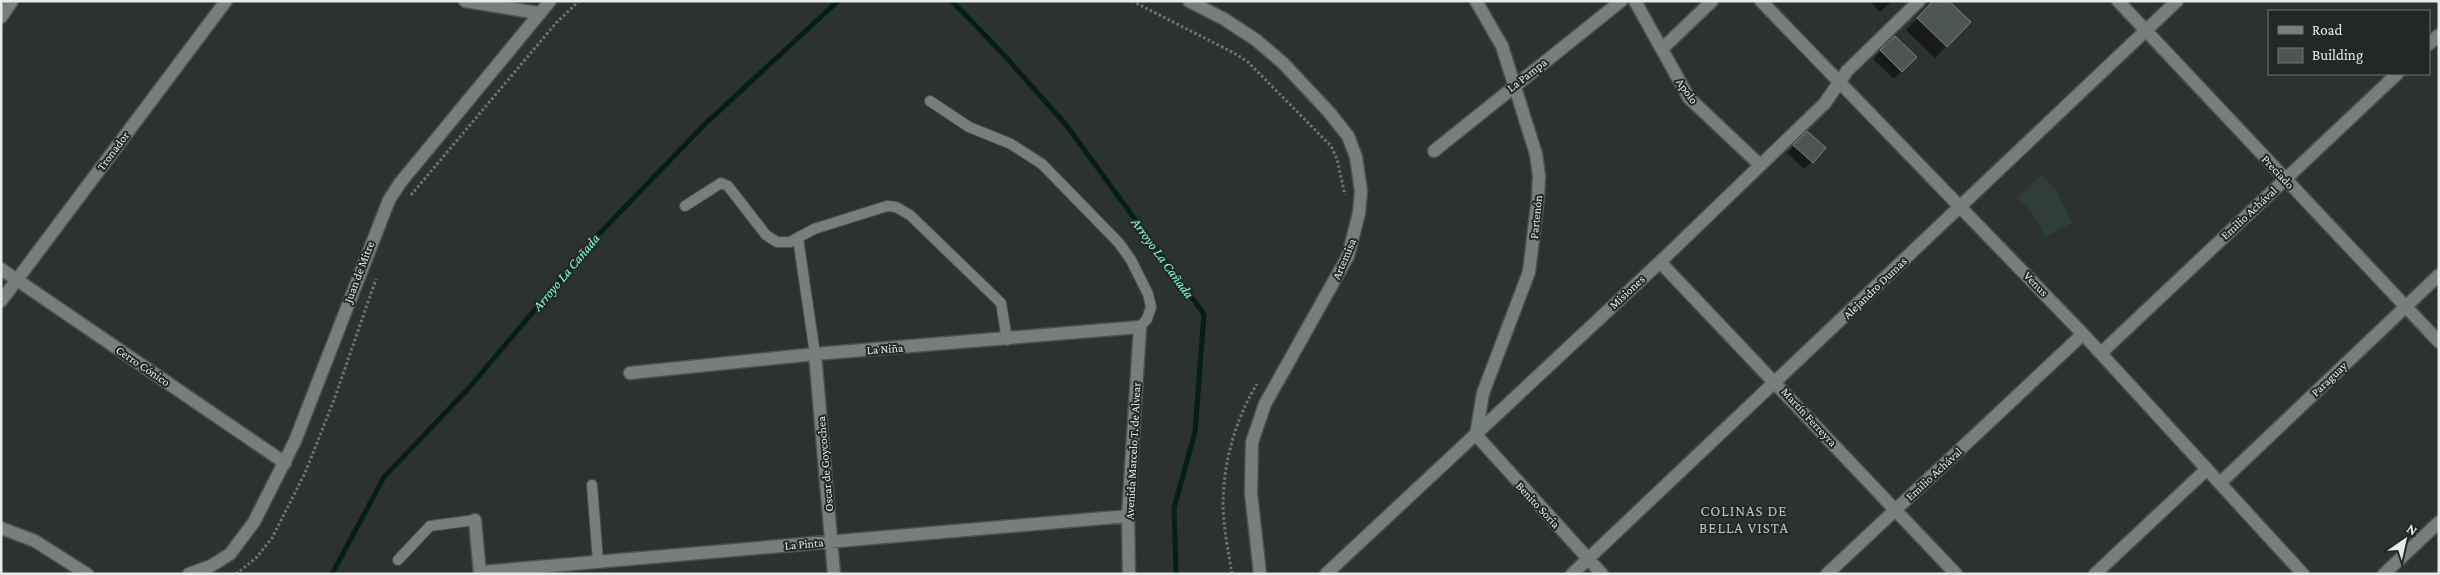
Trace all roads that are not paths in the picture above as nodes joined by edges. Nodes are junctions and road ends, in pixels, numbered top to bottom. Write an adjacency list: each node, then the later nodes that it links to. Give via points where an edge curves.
1 (12, 1): 15 (street)
2 (226, 1): 31 (street, Tronador)
3 (465, 1): 14 (street)
4 (550, 1): 14 (street, Juan de Mitre)
5 (1189, 1): 61 (street, Artemisa, via 1256,40 1283,63 1348,136 1356,157 1359,213 1348,256 1265,404 1252,442 1252,493)
6 (1476, 1): 20 (street, Partenón, via 1502,46)
7 (1621, 1): 20 (street, La Pampa)
8 (1635, 1): 17 (street, Apolo)
9 (1712, 1): 17 (street)
10 (1761, 1): 19 (street, Venus)
11 (1918, 1): 19 (street, Misiones, via 1851,66)
12 (2118, 1): 16 (street, Preciado)
13 (2177, 1): 16 (street, Alejandro Dumas)
14 (538, 13): 43 (street, Juan de Mitre, via 389,200)
15 (1, 17)
16 (2146, 31): 24 (street, Preciado); 26 (street, Alejandro Dumas)
17 (1662, 48): 23 (street, Apolo, via 1690,98)
18 (2397, 75): 24 (street, Emilio Achával)
19 (1839, 83): 23 (street, Misiones, via 1825,103); 26 (street, Venus)
20 (1514, 85): 22 (street, La Pampa); 42 (street, Partenón, via 1536,154 1538,198 1529,272 1483,393)
21 (930, 100): 34 (lane, via 969,127 1011,144 1042,164 1119,243 1148,294 1151,307)
22 (1434, 151)
23 (1760, 165): 28 (street, Misiones)
24 (2285, 179): 33 (street, Preciado); 38 (street, Emilio Achával)
25 (685, 206): 27 (lane, via 721,183 728,186 766,235 777,242)
26 (1962, 206): 35 (street, Venus); 41 (street, Alejandro Dumas)
27 (798, 238): 36 (lane, via 814,229 887,206 896,207 910,215 1001,302); 39 (lane)
28 (1660, 262): 41 (street, Martín Ferreyra); 42 (street, Misiones)
29 (1, 269): 31 (street, Cerro Cónico)
30 (2439, 275): 33 (street, Paraguay)
31 (16, 280): 32 (street, Tronador); 43 (street, Cerro Cónico)
32 (1, 301)
33 (2405, 306): 37 (street, Preciado); 45 (street, Paraguay)
34 (1140, 328): 36 (street, La Niña); 48 (street, Avenida Marcelo T. de Alvear)
35 (2084, 334): 38 (street, Venus); 47 (street, Emilio Achával)
36 (1007, 340): 39 (street, La Niña)
37 (2439, 342)
38 (2101, 353): 44 (street, Venus)
39 (815, 354): 40 (street, La Niña); 52 (street, Oscar de Goycochea)
40 (630, 373)
41 (1776, 382): 47 (street, Martín Ferreyra); 53 (street, Alejandro Dumas)
42 (1476, 435): 53 (street, Benito Soria); 62 (street, Misiones)
43 (285, 463): 58 (street, Juan de Mitre, via 254,522 230,554)
44 (2207, 469): 45 (street, Venus); 67 (street)
45 (2220, 483): 68 (street, Venus)
46 (592, 485): 55 (lane)
47 (1896, 510): 65 (street, Emilio Achával); 66 (street, Martín Ferreyra)
48 (1128, 516): 52 (street, La Pinta); 60 (street, Avenida Marcelo T. de Alvear)
49 (475, 520): 54 (lane, via 430,526); 56 (street)
50 (2439, 522): 69 (street)
51 (1, 528): 57 (street, via 35,542)
52 (832, 542): 55 (street, La Pinta); 59 (street, Oscar de Goycochea)
53 (1588, 559): 63 (street, Alejandro Dumas); 64 (street, Benito Soria)
54 (398, 560)
55 (598, 561): 56 (street, La Pinta)
56 (480, 573)
57 (87, 574)
58 (189, 574)
59 (834, 574)
60 (1129, 574)
61 (1260, 574)
62 (1326, 574)
63 (1572, 574)
64 (1602, 574)
65 (1827, 574)
66 (1956, 574)
67 (2095, 574)
68 (2303, 574)
69 (2384, 574)

